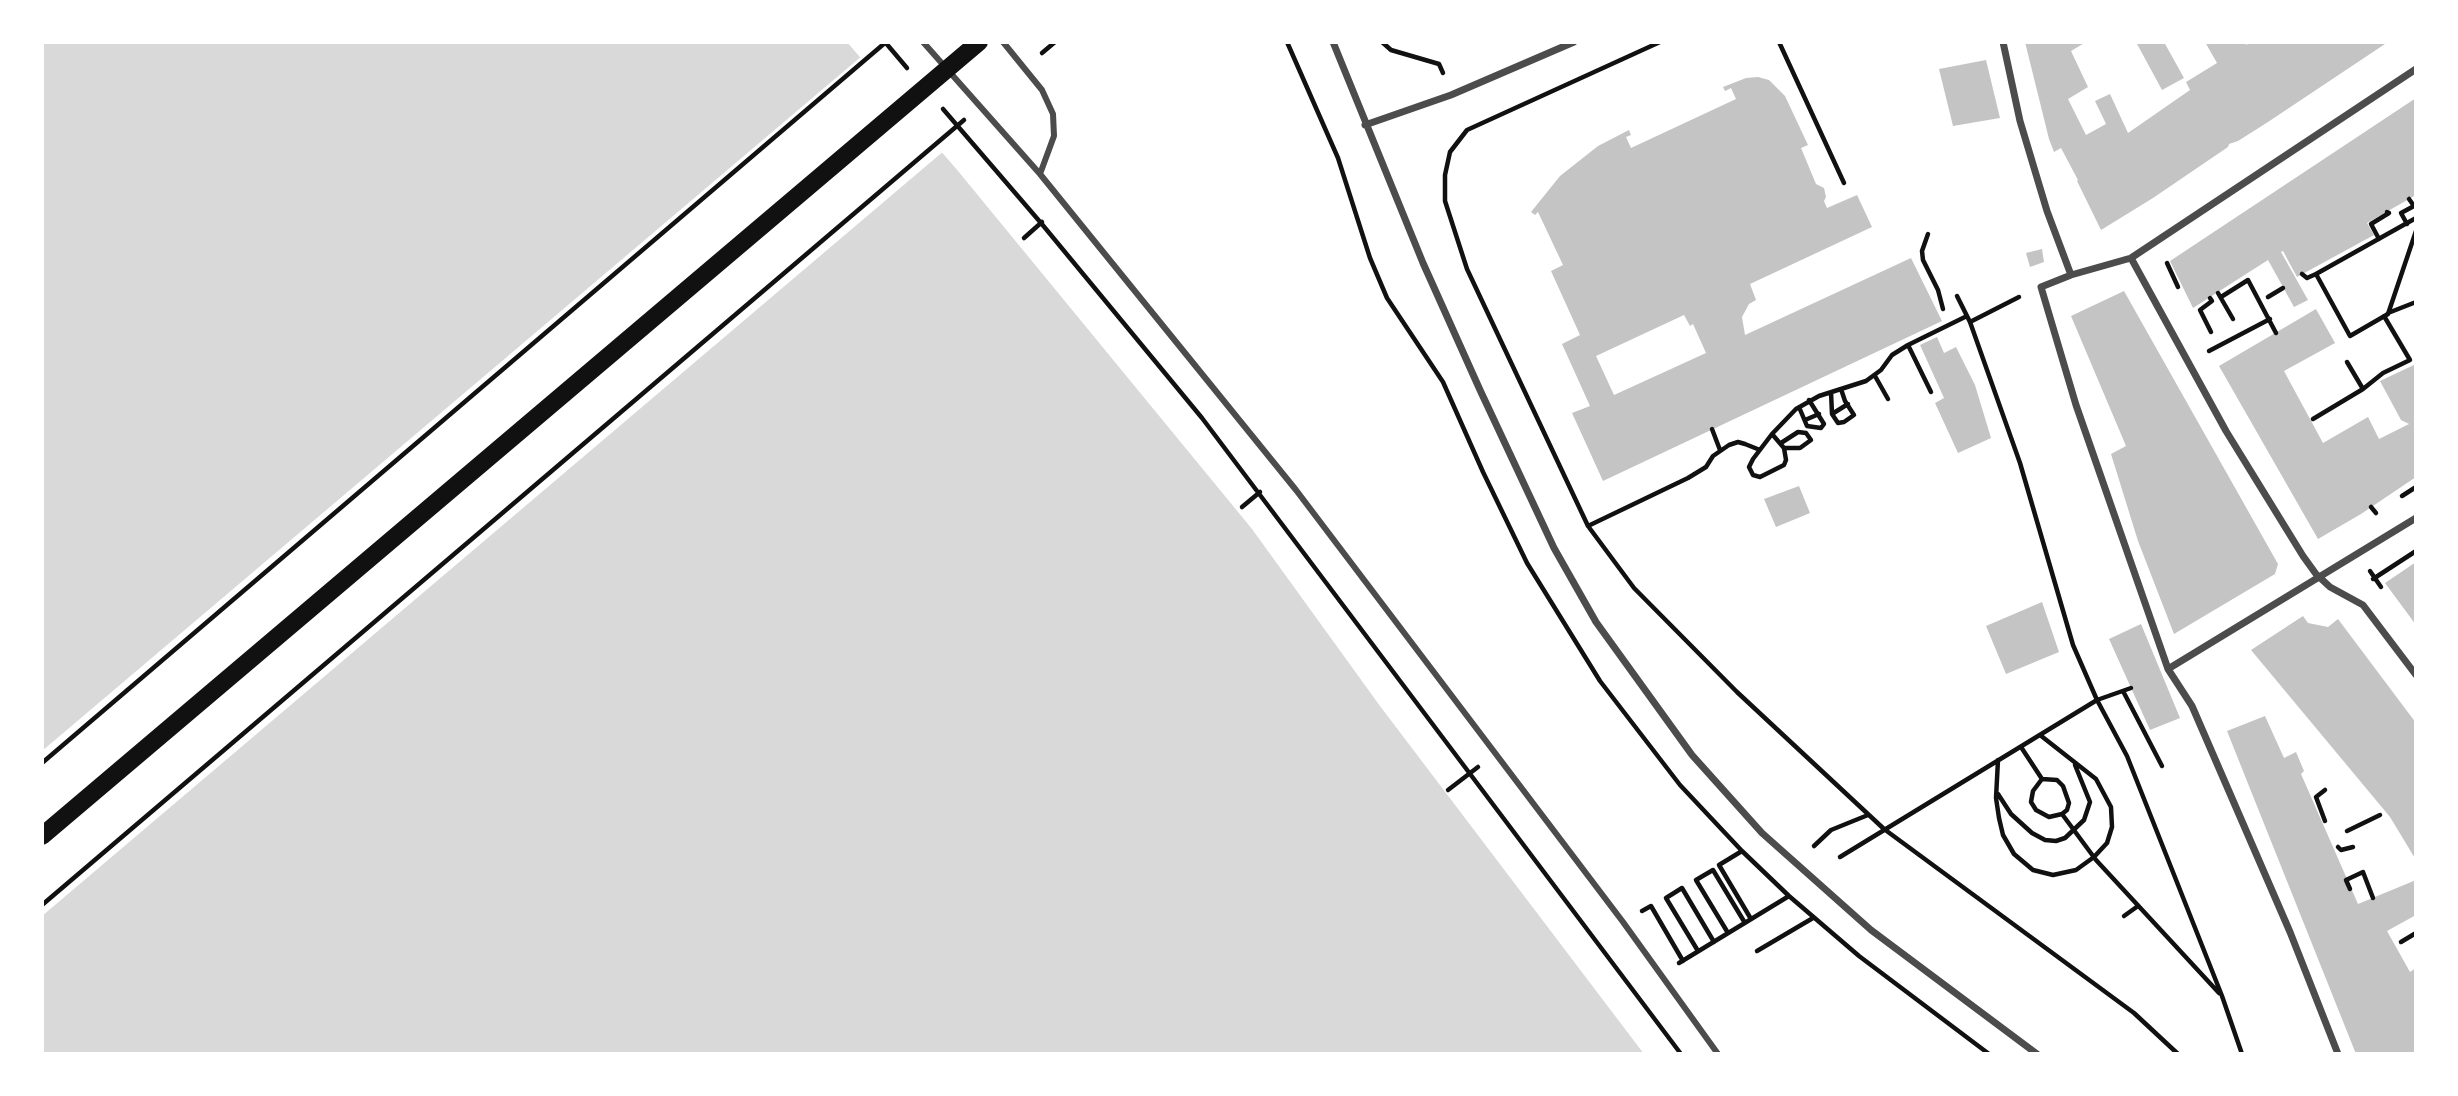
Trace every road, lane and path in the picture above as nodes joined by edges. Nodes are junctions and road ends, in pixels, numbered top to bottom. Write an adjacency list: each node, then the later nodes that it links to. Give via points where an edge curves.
1 (886, 42): 16 (path); 89 (path)
2 (923, 42): 22 (street)
3 (978, 42): 103 (main road)
4 (1003, 42): 22 (street, via 1042,90 1053,114 1054,136)
5 (1055, 42): 13 (path)
6 (1287, 42): 49 (path, via 1338,158 1380,282)
7 (1333, 42): 20 (street)
8 (1381, 42): 14 (path, via 1391,50)
9 (1574, 42): 20 (street, via 1451,95)
10 (1660, 42): 21 (path)
11 (1779, 42): 23 (path)
12 (2003, 42): 34 (street, via 2020,121)
13 (1037, 58)
14 (1439, 64)
15 (2416, 69): 31 (street)
16 (911, 72)
17 (937, 102): 91 (path, via 1202,418)
18 (967, 118): 113 (path)
19 (1462, 121): 21 (path)
20 (1365, 125): 129 (street, via 1554,548 1595,622 1644,690 1692,755 1772,842 1871,930)
21 (1467, 130): 75 (path, via 1450,152 1445,201 1467,269)
22 (1040, 174): 86 (street, via 1296,490)
23 (1844, 183)
24 (2409, 199): 27 (path, via 2414,206 2401,213)
25 (2387, 212): 30 (path, via 2371,224)
26 (2416, 218): 27 (path)
27 (2407, 224): 30 (path)
28 (2416, 231): 42 (path)
29 (1928, 234): 41 (path, via 1923,260)
30 (2379, 239): 33 (path)
31 (2131, 258): 34 (street); 77 (street, via 2225,431)
32 (2302, 274): 33 (path, via 2307,278)
33 (2316, 274): 42 (path, via 2350,336)
34 (2071, 275): 79 (street, via 2041,286 2072,394)
35 (2283, 288): 38 (path)
36 (2025, 294): 46 (path)
37 (1957, 296): 43 (path)
38 (2268, 297)
39 (2210, 298): 47 (path, via 2213,301 2200,310)
40 (2416, 302): 42 (path)
41 (1942, 309)
42 (2386, 315): 52 (path)
43 (1967, 316): 46 (path); 50 (path)
44 (2233, 319): 45 (path, via 2219,295 2248,280)
45 (2270, 319): 48 (path); 51 (path)
46 (1970, 322): 83 (path, via 2020,463 2073,645)
47 (2211, 332)
48 (2276, 333)
49 (1416, 341)
50 (1908, 345): 54 (path, via 1892,355); 58 (path)
51 (2212, 349)
52 (2413, 359): 56 (path)
53 (2347, 362): 56 (path)
54 (1875, 376): 55 (path); 59 (path)
55 (1841, 388): 57 (path); 61 (path)
56 (2363, 389): 65 (path)
57 (1831, 392): 60 (path); 64 (path)
58 (1931, 393)
59 (1888, 399)
60 (1809, 400): 62 (path); 63 (path)
61 (1848, 404): 64 (path); 64 (path, via 1854,415 1851,419 1838,423)
62 (1799, 407): 66 (path); 68 (path)
63 (1819, 414): 66 (path); 66 (path, via 1824,424 1821,428 1807,426)
64 (1832, 414)
65 (2313, 419)
66 (1805, 420)
67 (1712, 429): 70 (path)
68 (1772, 434): 69 (path); 71 (path)
69 (1782, 445): 69 (path, via 1798,432 1811,440 1800,448); 71 (path, via 1784,465 1760,477 1749,467)
70 (1720, 450): 71 (path, via 1738,442); 75 (path, via 1706,467 1688,478)
71 (1760, 450)
72 (2371, 507): 73 (path)
73 (2376, 513)
74 (2416, 518): 77 (street)
75 (1588, 526): 97 (path, via 1634,588)
76 (2416, 551): 78 (path)
77 (2320, 578): 78 (street); 79 (street)
78 (2351, 597): 80 (street, via 2375,619)
79 (2168, 669): 132 (street, via 2192,706)
80 (2416, 675)
81 (2132, 688): 82 (path)
82 (2123, 691): 83 (path); 90 (path)
83 (2097, 700): 84 (path); 126 (path, via 2127,756)
84 (2040, 735): 85 (path); 88 (path)
85 (2021, 747): 87 (path); 92 (path)
86 (1495, 753): 91 (path); 128 (street)
87 (1998, 760): 95 (path); 100 (path)
88 (2073, 761): 101 (path, via 2090,802); 109 (path, via 2096,779 2111,807 2107,843)
89 (42, 763)
90 (2162, 766)
91 (1469, 774): 93 (path); 127 (path)
92 (2042, 779): 96 (path, via 2057,780 2063,786 2069,803); 96 (path, via 2031,802 2042,815)
93 (1448, 790)
94 (2325, 790): 99 (path, via 2316,797)
95 (1996, 792): 101 (path, via 2011,814 2045,840 2065,838); 109 (path, via 2003,835 2014,854 2033,870 2053,875 2076,870)
96 (2062, 814): 101 (path)
97 (1869, 815): 100 (path); 104 (path, via 1831,830)
98 (2380, 815): 102 (path)
99 (2325, 821)
100 (1884, 829): 108 (path); 130 (path, via 2134,1013)
101 (2075, 830): 109 (path)
102 (2347, 831)
103 (42, 836)
104 (1814, 846)
105 (2353, 847): 106 (path)
106 (2338, 848)
107 (1742, 851): 118 (path, via 1719,865)
108 (1840, 857)
109 (2094, 857): 114 (path)
110 (2350, 890): 112 (path, via 2346,880 2363,872)
111 (1789, 896): 118 (path)
112 (2373, 898)
113 (42, 905)
114 (2138, 906): 116 (path); 126 (path)
115 (1645, 909): 124 (path, via 1651,905 1681,962)
116 (2123, 916)
117 (1813, 918): 125 (path)
118 (1751, 919): 119 (path)
119 (1745, 923): 120 (path); 120 (path, via 1713,870 1696,880)
120 (1728, 933): 122 (path)
121 (2416, 933): 123 (path)
122 (1714, 942): 124 (path); 124 (path, via 1682,888 1666,898)
123 (2401, 942)
124 (1698, 951)
125 (1757, 951)
126 (2222, 996): 131 (path)
127 (1681, 1054)
128 (1718, 1054)
129 (2037, 1054)
130 (2178, 1054)
131 (2242, 1054)
132 (2338, 1054)

